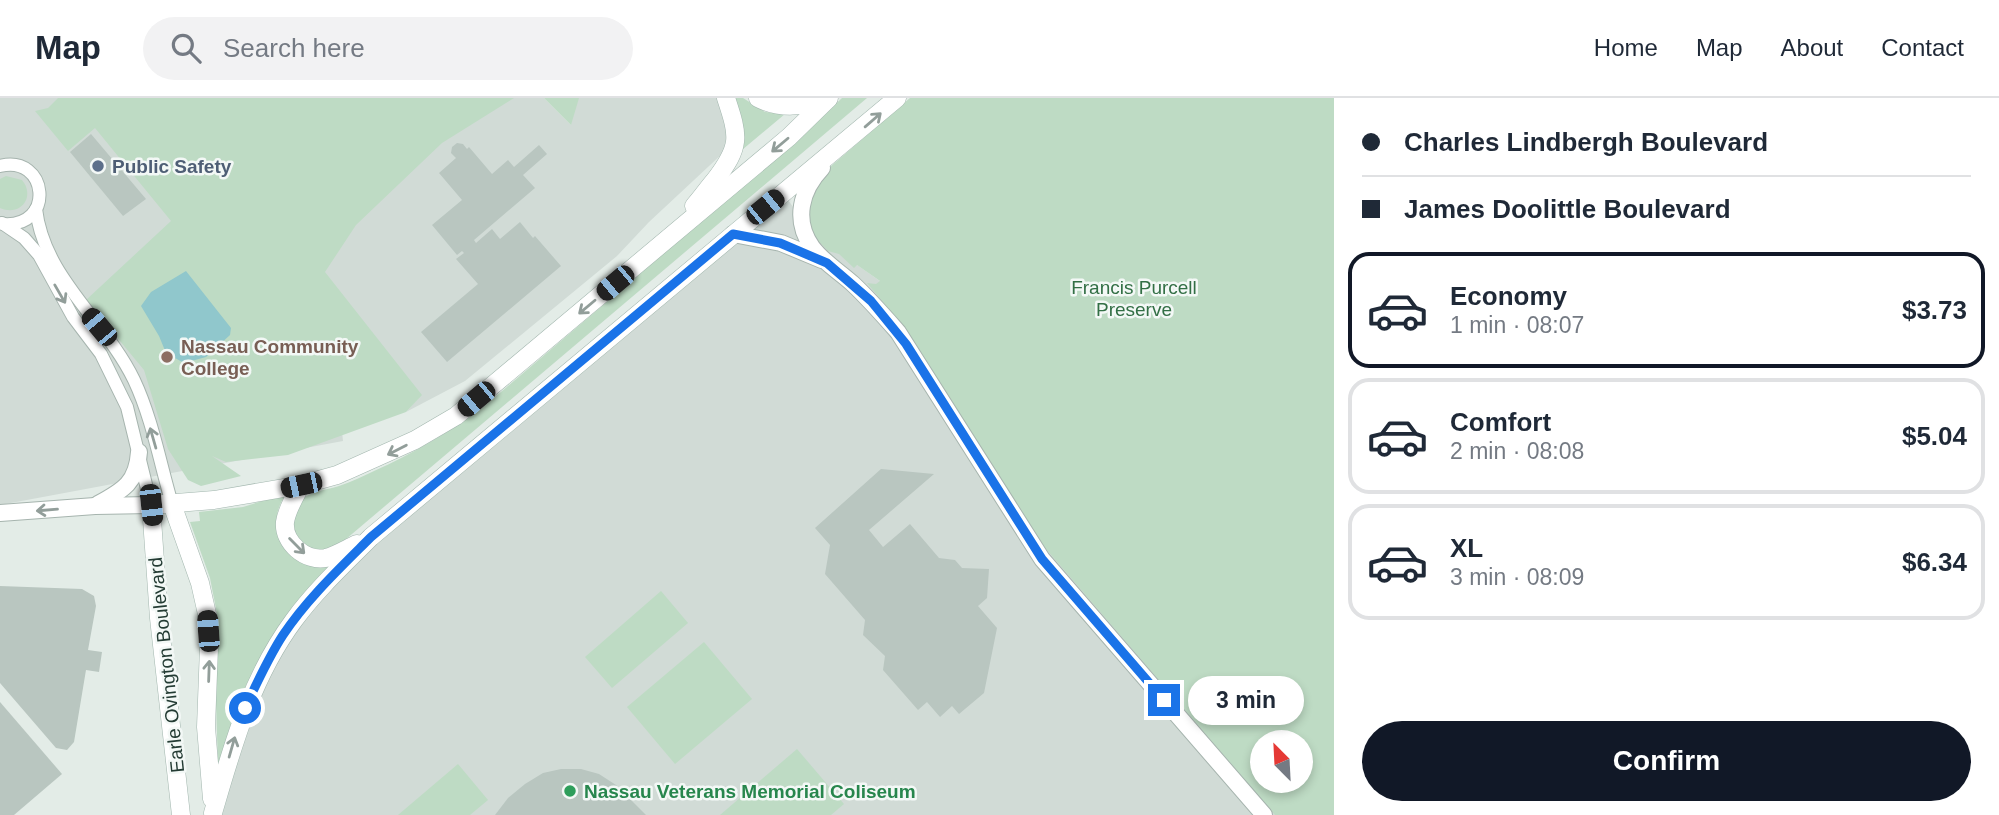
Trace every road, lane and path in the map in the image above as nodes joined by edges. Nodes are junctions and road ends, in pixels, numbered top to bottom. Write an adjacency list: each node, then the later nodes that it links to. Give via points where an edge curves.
1 (726, 98): 10 (main road, via 737,139 730,159)
2 (758, 98): 4 (main road, via 774,105 798,106)
3 (897, 98): 5 (main road, one-way to 3)
4 (828, 99): 10 (main road, one-way to 10)
5 (846, 143): 9 (main road); 11 (street, via 811,179 801,202 808,239)
6 (0, 166): 7 (street, Earle Ovington Boulevard, via 18,165 34,176 40,194)
7 (36, 209): 8 (street, via 21,222); 14 (street, Earle Ovington Boulevard, one-way to 7, via 134,381 43,243)
8 (1, 223): 12 (street, Earle Ovington Boulevard, one-way to 12, via 39,255 73,317 101,354 127,407)
9 (733, 234): 11 (street, via 780,243); 18 (main road)
10 (660, 246): 13 (main road, one-way to 13, via 456,416 389,454)
11 (827, 263): 21 (street, via 898,332 1042,559)
12 (139, 452): 15 (street, Earle Ovington Boulevard); 16 (street, via 135,474 127,485)
13 (301, 485): 14 (main road); 18 (main road, one-way to 18, via 285,523 298,550 323,558)
14 (172, 504): 15 (main road); 19 (main road, Earle Ovington Boulevard, one-way to 14, via 206,727 207,614)
15 (151, 505): 16 (street); 20 (main road, Earle Ovington Boulevard)
16 (95, 506): 17 (street, one-way to 17)
17 (0, 513)
18 (371, 537): 19 (main road, one-way to 18, via 240,721 265,664 295,618)
19 (213, 814)
20 (181, 815)
21 (1264, 815)

